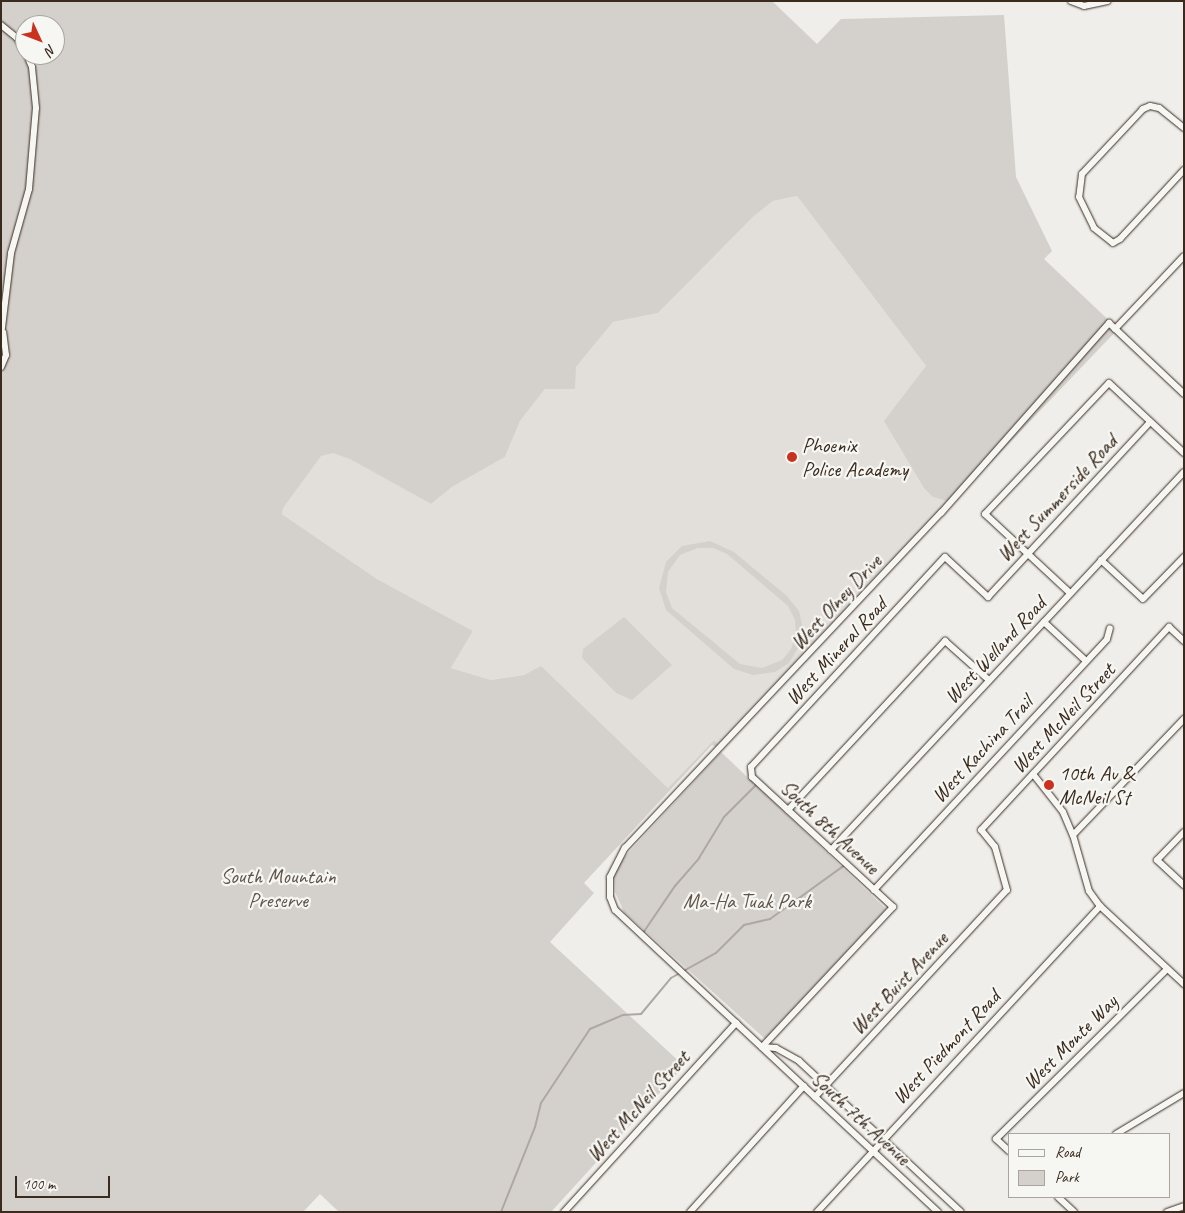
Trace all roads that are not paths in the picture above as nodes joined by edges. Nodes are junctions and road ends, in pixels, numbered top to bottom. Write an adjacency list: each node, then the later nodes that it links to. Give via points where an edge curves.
1 (1070, 1): 2 (street, via 1084,6)
2 (1107, 1)
3 (1, 25): 4 (street)
4 (15, 36)
5 (31, 65): 10 (street, via 36,108 29,189 11,253)
6 (1182, 124): 7 (street, via 1150,106 1143,109 1082,174 1079,197 1094,228 1113,243)
7 (1184, 170)
8 (1184, 256): 9 (street)
9 (1115, 329): 12 (street); 37 (street, West Olney Drive, via 1109,323 941,513 625,848 610,877 610,897)
10 (2, 333): 11 (street, via 6,354)
11 (1, 367)
12 (1184, 394)
13 (1150, 422): 14 (street); 16 (street, West Summerside Road); 16 (street, via 1109,382 985,514)
14 (1184, 453)
15 (1184, 472): 19 (street, West Welland Road)
16 (1028, 554): 17 (street, West Summerside Road, via 988,597); 20 (street)
17 (945, 557): 27 (street, West Mineral Road)
18 (1184, 557): 19 (street, via 1144,599)
19 (1101, 560): 20 (street, West Welland Road)
20 (1070, 593): 21 (street, West Welland Road)
21 (1044, 622): 24 (street); 25 (street, West Welland Road)
22 (1110, 628): 24 (street, West Kachina Trail, via 1106,639)
23 (1184, 641): 28 (street, West McNeil Street, via 1169,627)
24 (1086, 661): 34 (street, West Kachina Trail)
25 (989, 680): 29 (street, via 945,640); 32 (street, West Welland Road)
26 (1184, 719): 31 (street)
27 (751, 767): 29 (street, South 8th Avenue, via 752,777)
28 (1033, 774): 31 (street, via 1060,807); 35 (street, West McNeil Street, via 981,830 995,847)
29 (788, 810): 32 (street, South 8th Avenue)
30 (1184, 832): 33 (street, via 1157,860)
31 (1073, 835): 36 (street, via 1085,883)
32 (831, 850): 34 (street, South 8th Avenue)
33 (1184, 885)
34 (874, 890): 41 (street, South 8th Avenue, via 893,907)
35 (1007, 890): 43 (street, West Buist Avenue)
36 (1100, 906): 38 (street); 47 (street, West Piedmont Road)
37 (615, 910): 40 (street, South 7th Avenue)
38 (1167, 969): 39 (street); 48 (street, West Monte Way, via 996,1139)
39 (1184, 984)
40 (736, 1023): 41 (street, South 7th Avenue); 52 (street, West McNeil Street)
41 (762, 1047): 42 (street, South 7th Avenue); 43 (street, South 7th Avenue, via 786,1052)
42 (804, 1086): 45 (street, South 7th Avenue); 53 (street)
43 (826, 1086): 45 (street, West Buist Avenue); 47 (street, South 7th Avenue)
44 (1184, 1093): 46 (street)
45 (815, 1097): 49 (street, South 7th Avenue)
46 (1118, 1133)
47 (883, 1140): 49 (street, West Piedmont Road); 56 (street, South 7th Avenue)
48 (1008, 1150)
49 (873, 1151): 54 (street, West Piedmont Road); 55 (street, South 7th Avenue)
50 (1059, 1198): 57 (street)
51 (1184, 1206): 58 (street)
52 (564, 1212)
53 (690, 1212)
54 (817, 1212)
55 (938, 1212)
56 (961, 1212)
57 (1074, 1212)
58 (1166, 1212)

